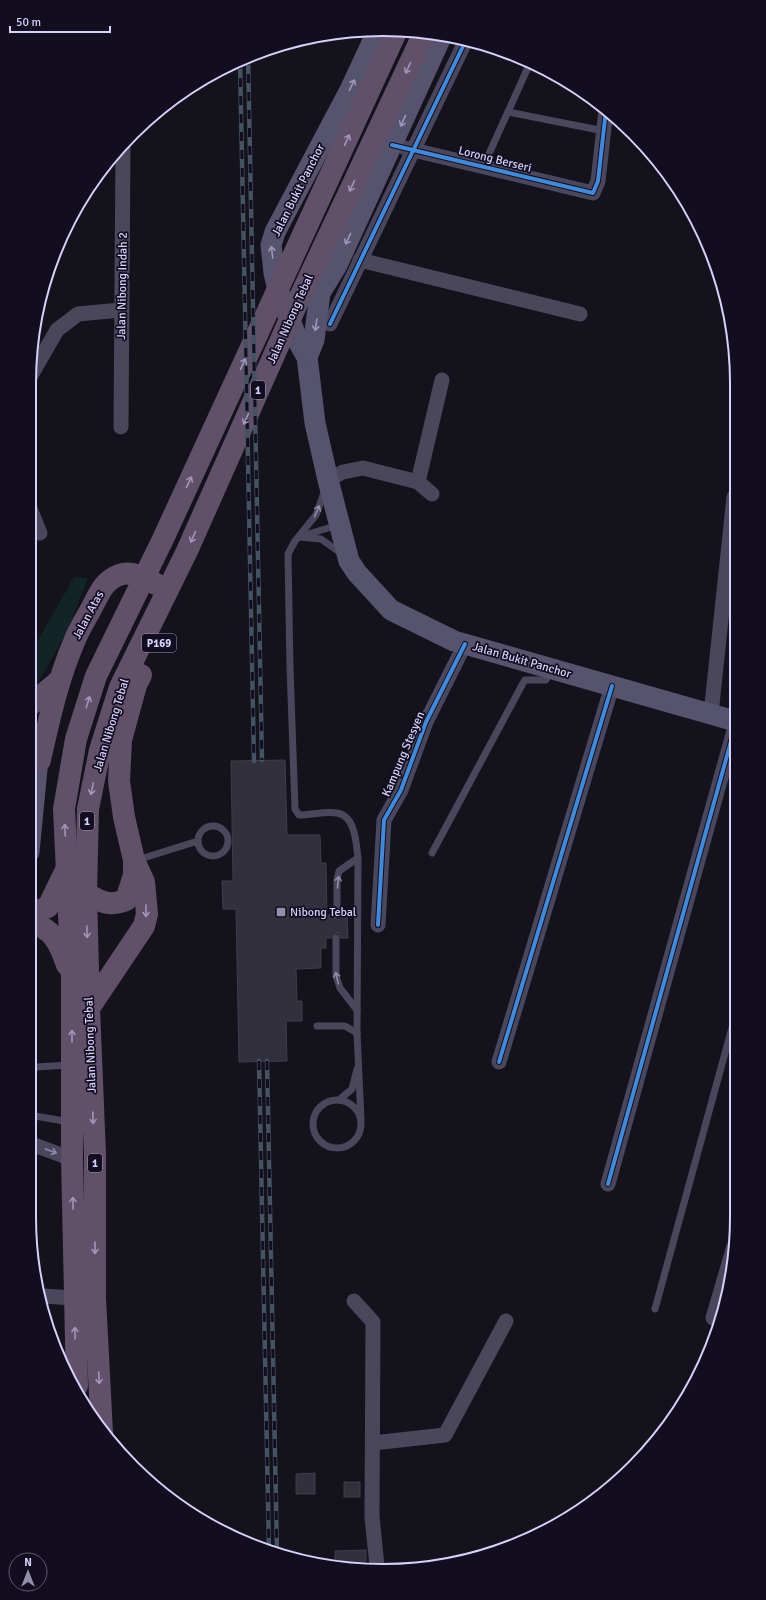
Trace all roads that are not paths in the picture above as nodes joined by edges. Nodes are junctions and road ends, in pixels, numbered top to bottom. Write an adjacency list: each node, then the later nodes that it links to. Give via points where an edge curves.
1 (375, 36): 15 (main road, Jalan Bukit Panchor, one-way to 1, via 271,245 275,232 350,90)
2 (394, 36): 47 (highway, Jalan Nibong Tebal / 1, one-way to 2, via 64,810 76,739 96,676 163,539)
3 (421, 38): 48 (highway, Jalan Nibong Tebal / 1, one-way to 48, via 299,299 187,550 120,688 100,750 88,809)
4 (439, 41): 10 (main road, Jalan Bukit Panchor, one-way to 10)
5 (463, 46): 11 (street)
6 (527, 68): 7 (lane)
7 (508, 112): 9 (lane); 13 (lane)
8 (605, 117): 9 (street)
9 (604, 131): 13 (street, Lorong Berseri, via 598,181 593,193)
10 (392, 145): 11 (street, Lorong Berseri); 16 (main road, Jalan Bukit Panchor, one-way to 16, via 337,265)
11 (413, 150): 13 (street, Lorong Berseri); 14 (street)
12 (124, 152): 17 (street, Jalan Nibong Indah 2)
13 (484, 167)
14 (360, 260): 18 (street); 19 (street)
15 (278, 290): 16 (main road, via 288,296 299,298); 20 (main road, Jalan Bukit Panchor)
16 (320, 293): 20 (main road, Jalan Bukit Panchor, one-way to 20, via 314,340)
17 (121, 310): 21 (street, via 78,314 57,330); 23 (street, Jalan Nibong Indah 2)
18 (580, 314)
19 (330, 324)
20 (307, 357): 24 (main road, Jalan Bukit Panchor, via 315,422)
21 (37, 365)
22 (442, 380): 25 (street)
23 (121, 427)
24 (328, 480): 25 (street, via 343,472 363,468); 28 (main road, Jalan Bukit Panchor); 31 (lane, one-way to 24, via 316,515)
25 (418, 482): 26 (street)
26 (432, 494)
27 (36, 523): 29 (street)
28 (339, 524): 31 (lane); 32 (main road, Jalan Bukit Panchor)
29 (40, 533)
30 (730, 535): 38 (street)
31 (299, 537): 32 (lane, via 321,539); 45 (lane, via 288,554 295,809 299,815 338,813 348,819 354,830)
32 (349, 561): 33 (main road, Jalan Bukit Panchor, via 391,610)
33 (464, 644): 34 (main road, Jalan Bukit Panchor); 52 (street, Kampung Stesyen, via 426,722 401,790 384,820)
34 (550, 668): 36 (main road, Jalan Bukit Panchor); 44 (lane, via 546,680 525,680)
35 (60, 680): 37 (highway); 42 (highway, Jalan Atas / P169); 46 (highway, Jalan Atas / P169, via 74,641 102,588 110,580 128,573 141,576 158,585 167,598 166,623 160,640 136,685 121,740 119,781)
36 (612, 686): 38 (main road, Jalan Bukit Panchor); 60 (street)
37 (36, 700)
38 (711, 714): 39 (main road, Jalan Bukit Panchor)
39 (730, 719)
40 (36, 739): 42 (main road, via 40,750)
41 (730, 745): 70 (street)
42 (36, 770)
43 (198, 841): 43 (lane, via 201,831 210,826 220,828 227,840 224,850 215,855 205,854); 46 (lane)
44 (432, 853)
45 (358, 858): 50 (lane, one-way to 45, via 339,871); 56 (lane)
46 (134, 860): 48 (highway, via 134,875 126,900 116,904 100,902); 55 (highway, P169, one-way to 55, via 144,882 147,914 144,926)
47 (66, 869): 49 (highway, via 48,907); 54 (highway, Jalan Nibong Tebal / 1)
48 (86, 893): 55 (highway, Jalan Nibong Tebal / 1, one-way to 55)
49 (36, 912)
50 (337, 915)
51 (36, 925): 54 (highway, via 52,934 60,945)
52 (378, 925)
53 (336, 938): 56 (lane, one-way to 53, via 340,988 336,976)
54 (72, 979): 62 (highway, Jalan Nibong Tebal / 1, one-way to 54)
55 (89, 1008): 79 (highway, Jalan Nibong Tebal / 1, one-way to 79, via 95,1154 95,1298)
56 (358, 1010): 58 (lane)
57 (317, 1026): 58 (lane, via 345,1026)
58 (357, 1033): 61 (lane)
59 (730, 1035): 75 (lane)
60 (499, 1062)
61 (359, 1063): 64 (lane, via 352,1089); 66 (lane)
62 (72, 1065): 63 (lane); 67 (highway, Jalan Nibong Tebal / 1)
63 (36, 1067)
64 (339, 1100): 66 (lane, via 354,1107); 66 (lane, via 324,1105 314,1118 315,1134 320,1141 333,1148 348,1146 359,1135)
65 (36, 1116): 67 (lane)
66 (361, 1120)
67 (72, 1122): 69 (highway, Jalan Nibong Tebal / 1)
68 (36, 1146): 69 (street, one-way to 69)
69 (72, 1159): 73 (highway, Jalan Nibong Tebal / 1, one-way to 69)
70 (608, 1184)
71 (724, 1282): 76 (street)
72 (46, 1296): 73 (street)
73 (74, 1298): 78 (highway, Jalan Nibong Tebal / 1, one-way to 73)
74 (354, 1301): 80 (street, via 373,1322)
75 (655, 1309)
76 (713, 1318)
77 (506, 1321): 80 (street, via 445,1435)
78 (77, 1380)
79 (101, 1419)
80 (373, 1443): 81 (street, via 372,1517)
81 (377, 1564)

